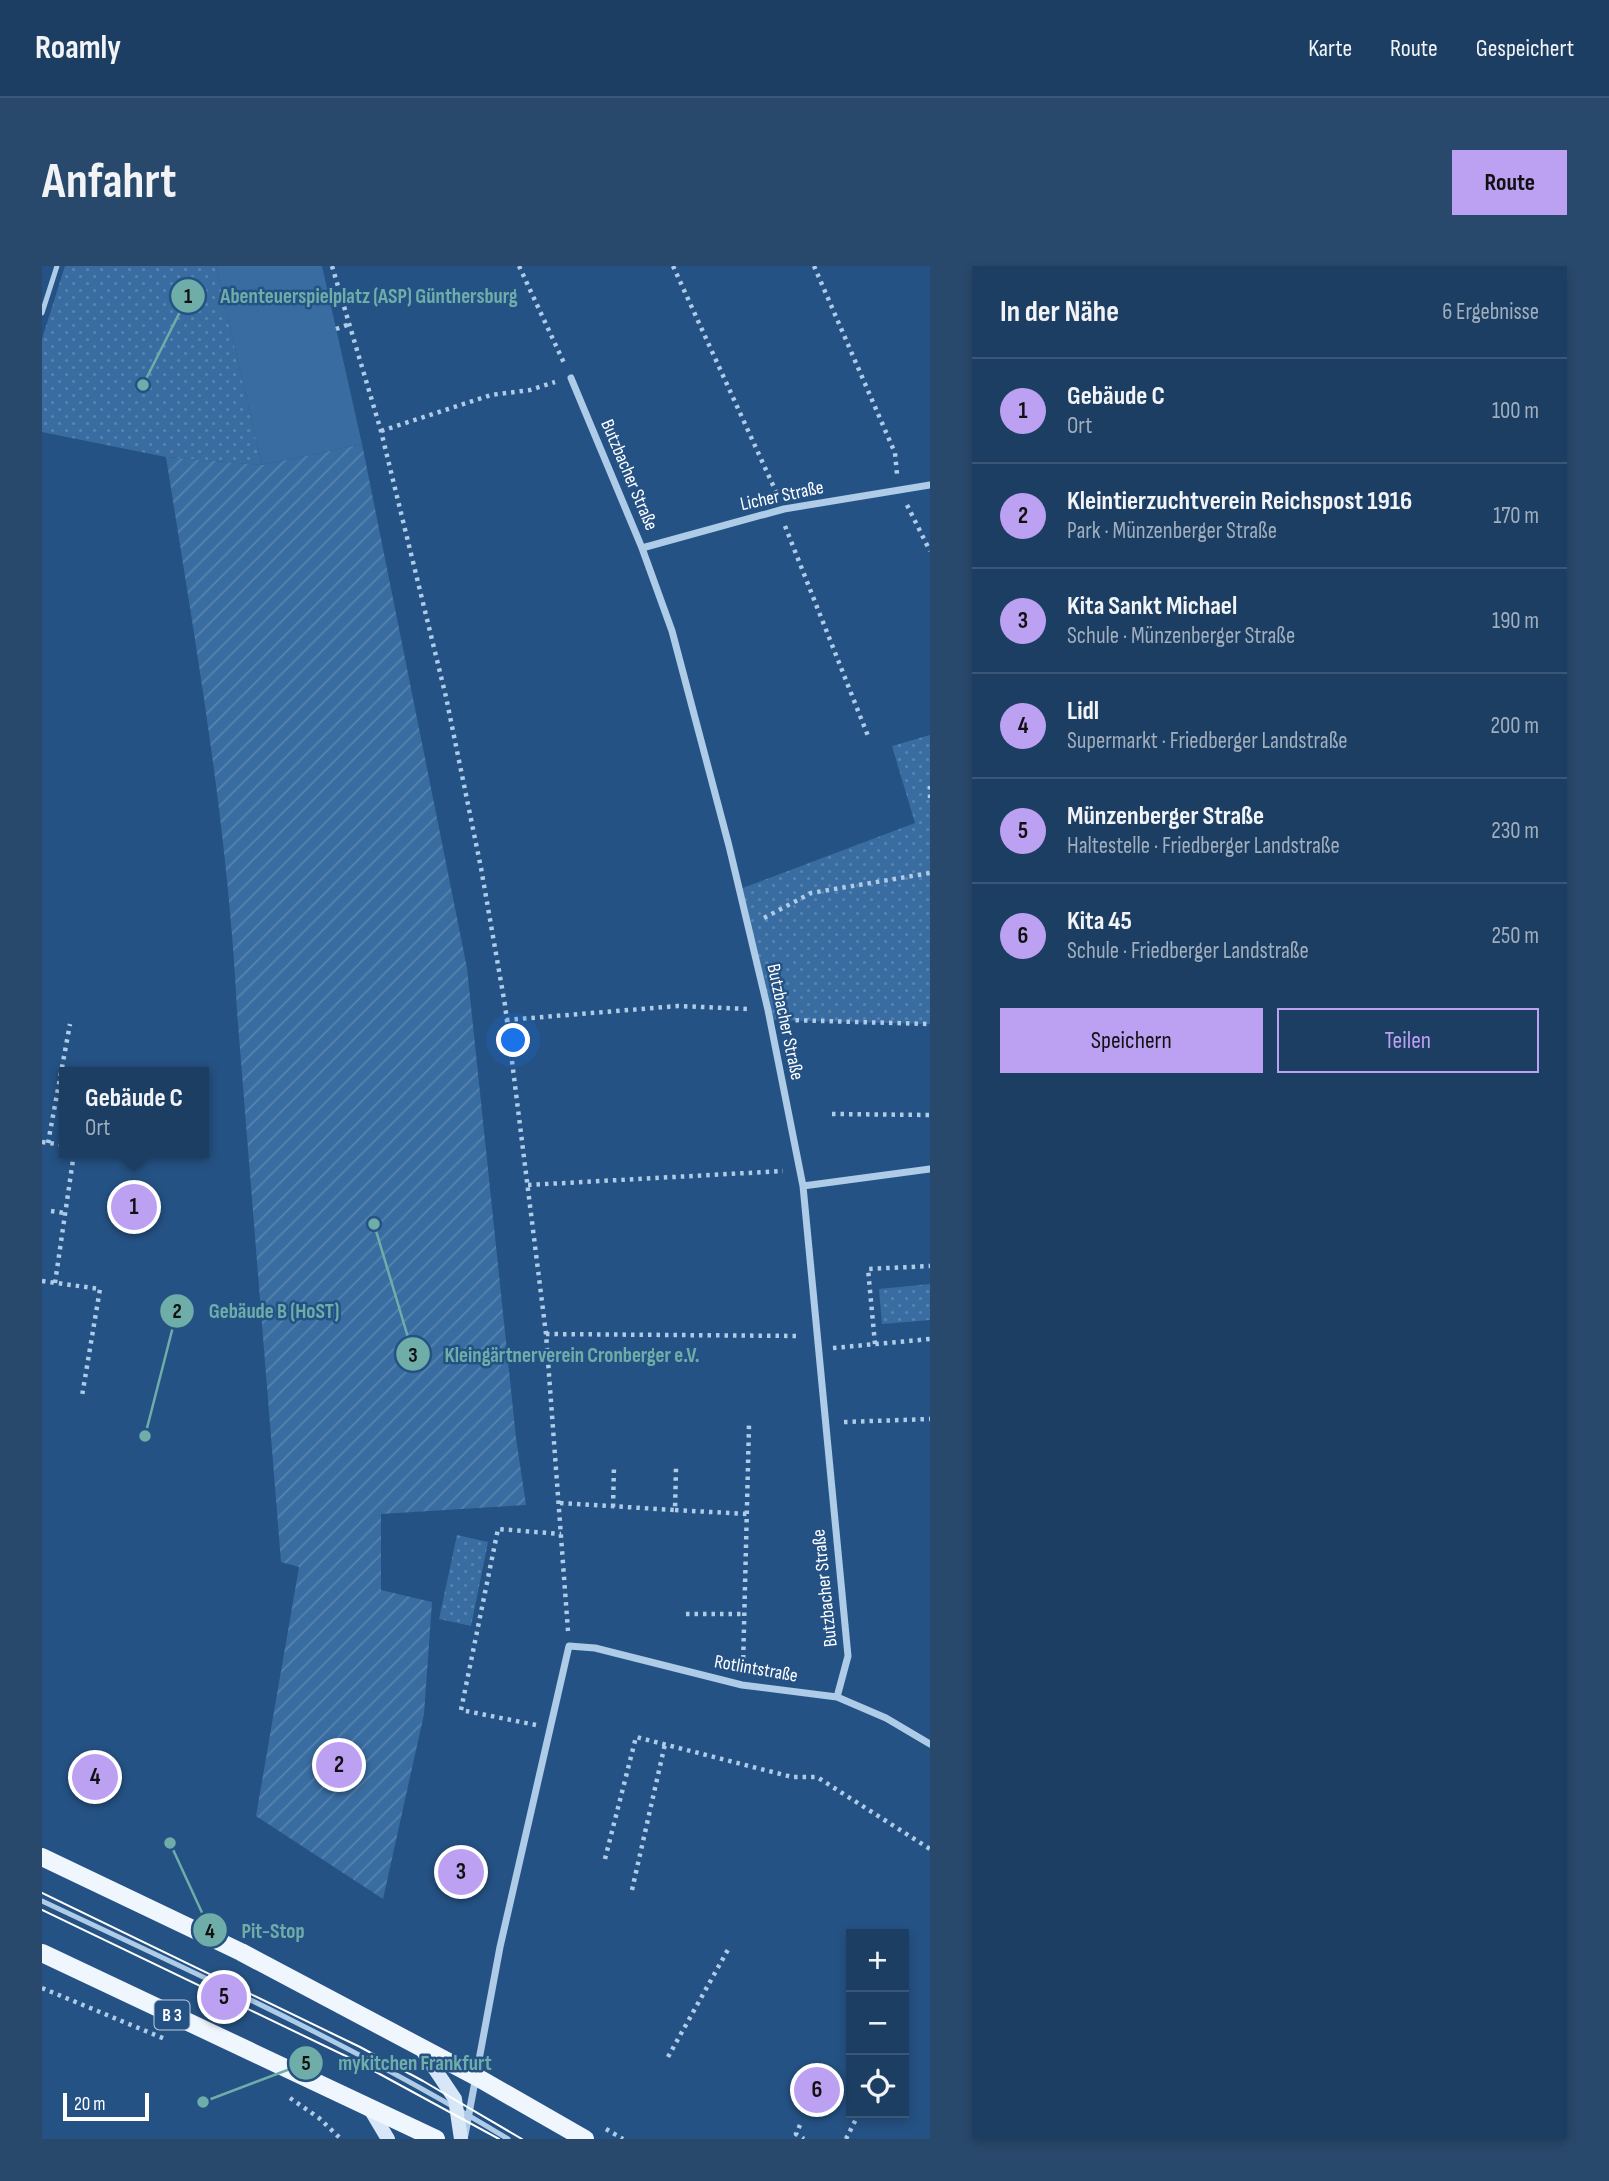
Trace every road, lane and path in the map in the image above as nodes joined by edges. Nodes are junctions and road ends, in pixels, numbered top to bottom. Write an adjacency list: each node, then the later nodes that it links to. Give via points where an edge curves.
1 (57, 266): 5 (lane)
2 (332, 266): 6 (path)
3 (519, 266): 8 (path)
4 (814, 266): 10 (path)
5 (42, 313)
6 (350, 324): 7 (path); 9 (path)
7 (336, 329)
8 (571, 378): 9 (path, via 530,390 491,394); 12 (street, Butzbacher Straße)
9 (381, 431): 18 (path, via 446,697)
10 (895, 453)
11 (930, 485): 12 (street, Licher Straße, via 784,509)
12 (642, 548): 16 (street, Butzbacher Straße, via 672,631)
13 (930, 786): 14 (path)
14 (930, 798)
15 (930, 873): 16 (path, via 811,893)
16 (749, 926): 17 (street, Butzbacher Straße)
17 (768, 1010): 18 (path, via 678,1006); 19 (street, Butzbacher Straße)
18 (506, 1020): 30 (path)
19 (770, 1020): 21 (path); 29 (street, Butzbacher Straße)
20 (70, 1024): 22 (path)
21 (930, 1024)
22 (61, 1067)
23 (59, 1076): 26 (path)
24 (832, 1114): 25 (path)
25 (930, 1115)
26 (45, 1143)
27 (73, 1158): 33 (path)
28 (930, 1169): 31 (street)
29 (799, 1170): 30 (path); 31 (street, Butzbacher Straße)
30 (528, 1185): 37 (path)
31 (803, 1186): 38 (street, Butzbacher Straße)
32 (51, 1211): 33 (path)
33 (65, 1213): 36 (path)
34 (930, 1266): 40 (path, via 869,1269)
35 (42, 1281): 36 (path)
36 (55, 1283): 42 (path, via 100,1289)
37 (546, 1334): 38 (path); 48 (path)
38 (817, 1337): 41 (street, Butzbacher Straße)
39 (930, 1339): 40 (path)
40 (875, 1344): 41 (path)
41 (818, 1350): 57 (street, Butzbacher Straße, via 848,1656)
42 (82, 1395)
43 (930, 1419): 44 (path)
44 (848, 1422)
45 (749, 1425): 51 (path)
46 (614, 1466): 49 (path)
47 (676, 1468): 50 (path)
48 (560, 1503): 49 (path); 52 (path)
49 (612, 1507): 50 (path)
50 (674, 1510): 51 (path)
51 (747, 1514): 54 (path)
52 (561, 1534): 55 (path); 58 (path, via 498,1529 461,1710)
53 (686, 1614): 54 (path)
54 (745, 1614): 56 (path)
55 (569, 1646): 56 (street, Rotlintstraße, via 595,1648); 58 (street)
56 (742, 1685): 57 (street, Rotlintstraße)
57 (837, 1697): 60 (street, Rotlintstraße, via 886,1718)
58 (550, 1728): 72 (street)
59 (665, 1744): 61 (path, via 792,1777 817,1777); 63 (path, via 636,1737); 64 (path)
60 (930, 1745)
61 (930, 1849)
62 (42, 1857): 70 (main road, via 241,1952)
63 (605, 1859)
64 (632, 1890)
65 (42, 1901): 75 (lane, via 357,2053)
66 (730, 1946): 71 (path)
67 (42, 1953): 74 (main road, B 3)
68 (42, 1988): 69 (path)
69 (167, 2040)
70 (419, 2047): 72 (main road); 75 (main road)
71 (668, 2057)
72 (475, 2076): 75 (street); 83 (main road)
73 (282, 2093): 78 (path)
74 (370, 2109): 79 (main road); 80 (main road, B 3)
75 (463, 2111): 81 (main road); 82 (lane)
76 (856, 2118): 85 (path)
77 (800, 2125): 84 (path, via 796,2134)
78 (341, 2139)
79 (388, 2139)
80 (436, 2139)
81 (463, 2139)
82 (508, 2139)
83 (585, 2139)
84 (804, 2139)
85 (846, 2139)

